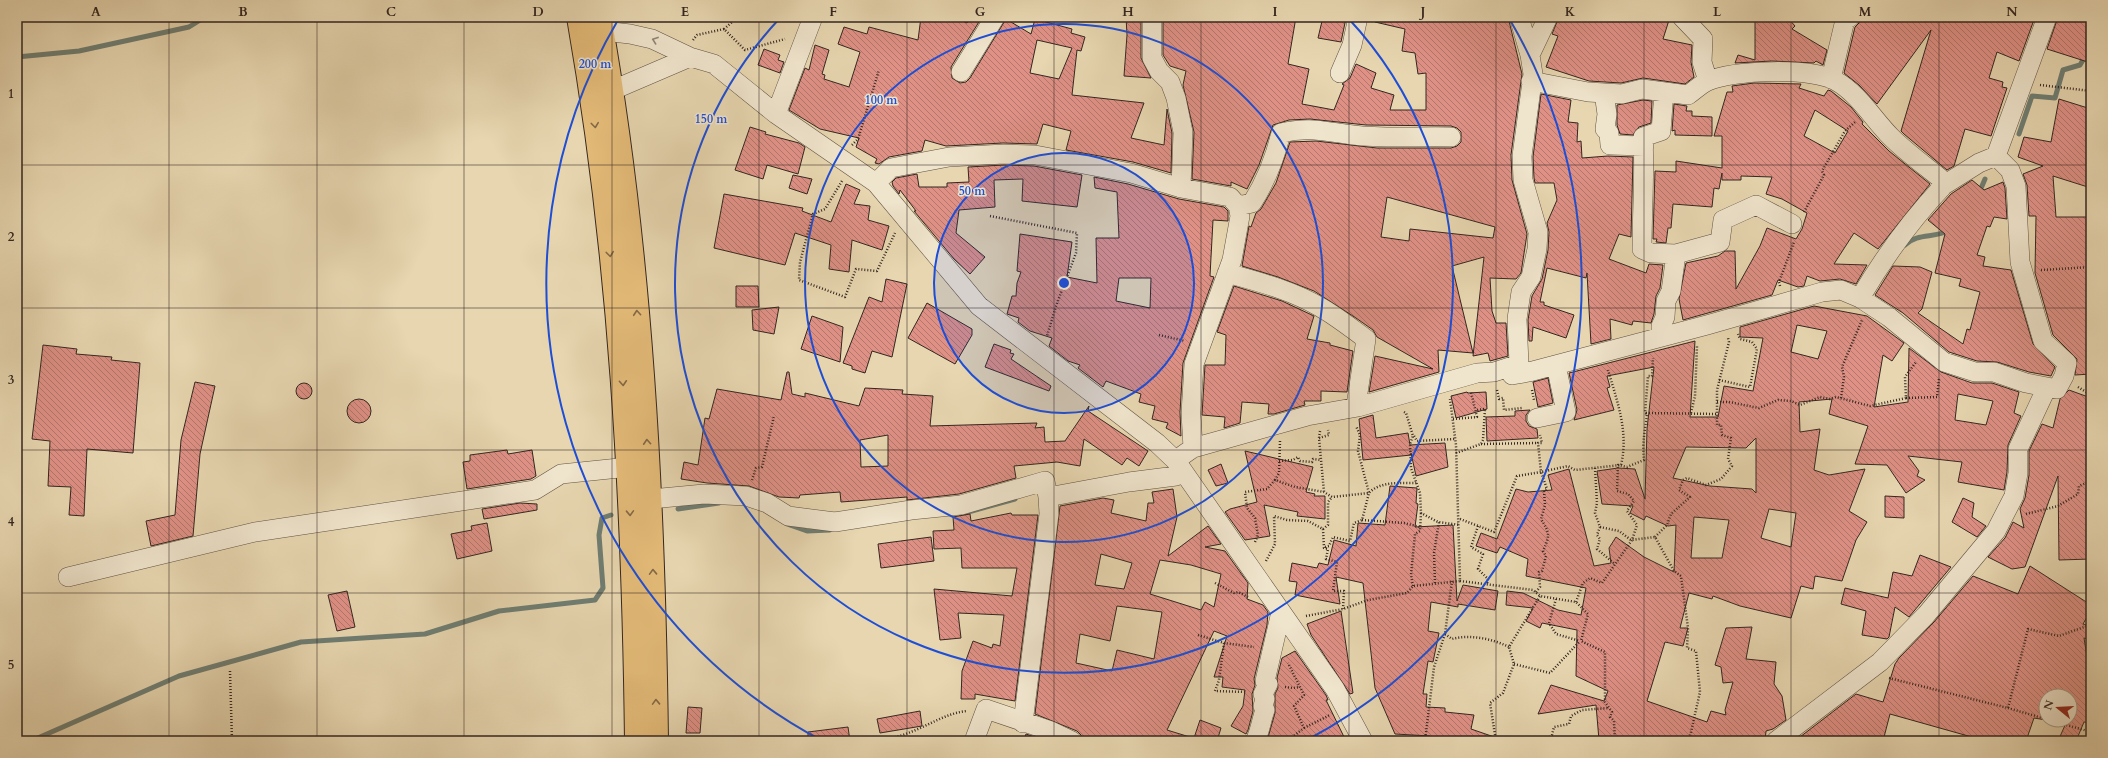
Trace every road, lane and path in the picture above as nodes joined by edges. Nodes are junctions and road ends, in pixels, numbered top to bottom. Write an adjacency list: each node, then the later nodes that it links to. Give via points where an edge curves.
1 (738, 17): 13 (path)
2 (813, 17): 30 (street)
3 (995, 17): 18 (street)
4 (1152, 17): 37 (street, via 1152,58 1159,72 1170,82 1183,132)
5 (1358, 17): 19 (street, via 1352,45)
6 (1519, 17): 16 (street)
7 (1548, 17): 16 (street)
8 (1682, 17): 22 (street, via 1703,39 1702,62)
9 (1850, 17): 20 (street, via 1844,20)
10 (2047, 17): 33 (street)
11 (602, 24): 12 (street); 15 (street, one-way to 11, via 652,39); 24 (main road)
12 (580, 26): 28 (main road)
13 (724, 29): 14 (path, via 745,50 785,39); 15 (path, via 697,35)
14 (788, 33)
15 (686, 55): 24 (street); 30 (street, via 714,64)
16 (1530, 55): 21 (street, via 1533,74)
17 (879, 70): 34 (path, via 858,139)
18 (961, 72)
19 (1340, 73)
20 (1831, 79): 22 (street, via 1819,74 1784,71 1748,73); 29 (street, via 1837,81)
21 (1531, 81): 27 (street); 58 (street, via 1522,164 1523,180 1538,232 1537,249 1530,277 1521,292 1516,320 1519,364)
22 (1708, 81): 26 (street, via 1688,95)
23 (2046, 87): 25 (path)
24 (614, 90): 28 (street); 99 (main road, one-way to 24, via 636,296)
25 (2091, 90)
26 (1664, 92): 27 (street, via 1642,89 1622,94); 32 (street, via 1661,131 1644,137)
27 (1604, 93): 32 (street, via 1607,114 1605,129 1609,133 1610,145)
28 (591, 95): 88 (main road, one-way to 88, via 612,267)
29 (1868, 109): 36 (street, via 1891,137 1940,178); 41 (path, via 1845,131 1803,213)
30 (776, 114): 34 (street)
31 (1451, 137): 38 (street, via 1354,135 1322,129 1281,133 1260,191 1252,203)
32 (1644, 146): 42 (street, via 1646,170 1642,203 1642,249 1651,253)
33 (1996, 156): 36 (street, via 1979,163); 44 (street, via 2010,170 2016,186)
34 (847, 162): 35 (street); 40 (path, via 825,209 813,214 800,262 799,280 845,297 856,269 877,271 895,233)
35 (876, 183): 37 (street, via 891,168 948,157 1004,154 1035,155 1131,173); 40 (street)
36 (1944, 185): 47 (street, via 1917,214 1875,274)
37 (1181, 188): 38 (street, via 1230,196)
38 (1238, 206): 45 (street, via 1240,216)
39 (990, 216): 54 (path, via 1077,233 1076,253 1048,334)
40 (908, 219): 54 (street, via 979,306)
41 (1792, 224): 42 (street, via 1756,205 1723,220 1720,242); 46 (path, via 1795,239)
42 (1676, 254): 51 (street, via 1671,291)
43 (2091, 267): 44 (path)
44 (2022, 271): 62 (street, via 2043,341 2068,363 2057,389)
45 (1227, 273): 52 (street); 67 (street, via 1296,294 1321,307 1366,339)
46 (1777, 291)
47 (1866, 302): 48 (street, via 1841,290 1822,292); 53 (street, via 1889,317); 64 (path, via 1858,332 1842,367 1844,377)
48 (1730, 318): 49 (street); 60 (path, via 1729,342); 60 (path, via 1739,324 1736,329 1740,339 1752,342 1757,349 1750,387)
49 (1695, 328): 51 (street); 73 (path, via 1698,355)
50 (1159, 335): 52 (path)
51 (1658, 335): 55 (street); 72 (path, via 1652,376 1648,376)
52 (1201, 345): 82 (street, via 1194,364 1191,413)
53 (1926, 348): 56 (street); 65 (path, via 1905,377)
54 (1038, 352): 87 (street, via 1157,443)
55 (1603, 352): 57 (street); 86 (path, via 1623,425 1624,449 1621,465)
56 (1944, 362): 62 (street, via 1975,372 1994,372); 65 (path, via 1938,381 1937,397)
57 (1556, 365): 59 (street); 71 (street, via 1566,412)
58 (1502, 370): 59 (street, via 1512,375); 67 (street, via 1477,373); 71 (path, via 1499,399 1503,398 1504,410)
59 (1529, 372): 71 (path)
60 (1719, 380): 66 (path)
61 (1471, 387): 68 (path)
62 (2047, 387): 101 (street, via 2018,449 2018,473 2014,496)
63 (1448, 392): 76 (path)
64 (1841, 398): 65 (path, via 1870,406); 66 (path, via 1820,397 1800,405 1778,400 1759,408)
65 (1906, 398)
66 (1717, 402): 74 (path)
67 (1357, 406): 70 (street); 96 (path, via 1356,425 1360,435 1358,451)
68 (1476, 410): 76 (path, via 1477,417); 81 (path, via 1485,409)
69 (1402, 411): 78 (path, via 1406,413)
70 (1323, 412): 77 (street); 84 (path, via 1319,438)
71 (1536, 412): 80 (path, via 1542,444)
72 (1645, 413): 73 (path); 86 (path, via 1647,414 1643,427 1644,460 1627,467)
73 (1691, 413): 74 (path)
74 (1717, 414): 110 (path, via 1717,425 1721,425 1722,435 1731,438 1728,458 1732,466 1720,479 1706,484 1687,478 1682,480 1679,490 1690,498 1671,514 1667,525)
75 (774, 416): 97 (path, via 762,467 756,468)
76 (1453, 419): 79 (path)
77 (1276, 425): 82 (street); 85 (path, via 1280,442)
78 (1413, 436): 79 (path, via 1417,441); 93 (path, via 1410,444 1411,468)
79 (1455, 439): 83 (path)
80 (1538, 443): 81 (path); 90 (path)
81 (1481, 444): 83 (path)
82 (1193, 448): 87 (street)
83 (1456, 453): 102 (path)
84 (1321, 460): 85 (path, via 1300,461 1298,457); 95 (path)
85 (1279, 461): 91 (path, via 1279,473)
86 (1618, 465): 89 (path); 111 (path, via 1617,491 1628,494 1634,501 1627,511 1637,525)
87 (1179, 466): 94 (street, via 1176,476); 125 (street)
88 (629, 467): 118 (street, via 561,474 535,490 254,532); 153 (main road, one-way to 153)
89 (1595, 468): 90 (path, via 1575,470 1568,466); 108 (path, via 1595,513)
90 (1541, 472): 106 (path, via 1517,476 1494,532); 126 (path, via 1546,489 1541,519 1549,532 1549,537 1543,551 1546,556 1542,571 1539,572 1540,587)
91 (1275, 480): 95 (path, via 1295,487); 113 (path, via 1267,489 1245,492 1247,508 1255,518 1258,535 1254,543)
92 (2091, 481): 101 (path, via 2079,486 2078,494 2058,506 2030,511 2020,516)
93 (1417, 483): 96 (path, via 1390,484 1374,488); 100 (path)
94 (1047, 492): 97 (street, via 1045,481 962,505 835,522 788,516 767,503); 148 (street, via 1049,514)
95 (1324, 492): 98 (path)
96 (1369, 494): 98 (path); 103 (path)
97 (746, 496): 99 (street, via 704,494)
98 (1332, 497): 109 (path, via 1328,502 1328,525)
99 (651, 499): 154 (main road, one-way to 99)
100 (1421, 513): 104 (path); 107 (path)
101 (2005, 513): 141 (street, via 1996,531 1926,615)
102 (1460, 519): 105 (path); 106 (path)
103 (1362, 520): 107 (path, via 1404,523); 112 (path, via 1354,523 1350,541 1333,537 1329,546)
104 (1439, 522): 105 (path); 122 (path, via 1434,553)
105 (1460, 525): 120 (path)
106 (1478, 526): 123 (path, via 1471,547 1483,554 1478,569 1488,578)
107 (1420, 527): 124 (path, via 1420,531 1415,534 1411,575)
108 (1600, 527): 111 (path, via 1619,531); 116 (path, via 1597,534 1600,538 1597,549)
109 (1323, 529): 112 (path); 115 (path, via 1308,521 1287,520 1274,516 1275,544)
110 (1655, 537): 111 (path); 165 (path, via 1674,571 1681,576 1688,628 1687,648 1696,652 1700,692)
111 (1632, 540): 116 (path)
112 (1324, 548): 130 (path, via 1328,549 1326,559 1338,562 1333,591 1344,592)
113 (1258, 549)
114 (1264, 558): 115 (path)
115 (1266, 561): 117 (path)
116 (1615, 564): 129 (path, via 1602,583 1590,578 1583,583)
117 (1269, 567)
118 (68, 577)
119 (1452, 581): 120 (path); 122 (path); 133 (path)
120 (1460, 581): 123 (path)
121 (1215, 583): 125 (path, via 1248,597 1253,592 1260,595)
122 (1435, 583): 124 (path)
123 (1487, 584): 126 (path)
124 (1413, 586): 130 (path, via 1407,593 1368,600)
125 (1265, 590): 131 (street)
126 (1536, 592): 127 (path)
127 (1540, 596): 128 (path); 138 (path)
128 (1556, 599): 129 (path); 135 (path, via 1549,623 1556,634)
129 (1576, 602): 135 (path, via 1588,614)
130 (1343, 610): 131 (path, via 1314,616)
131 (1283, 616): 137 (street); 143 (street, via 1335,689)
132 (2091, 620): 145 (path, via 2087,626 2059,636 2028,630)
133 (1445, 634): 138 (path, via 1452,639 1459,637 1495,640); 161 (path, via 1434,667)
134 (1198, 635): 136 (path)
135 (1581, 641): 139 (path, via 1550,673); 144 (path, via 1605,652 1605,702)
136 (1224, 642): 137 (path); 142 (path, via 1215,692 1244,693)
137 (1274, 642): 142 (street); 149 (path, via 1304,695 1294,706)
138 (1509, 647): 139 (path)
139 (1514, 664): 162 (path, via 1503,693 1490,703)
140 (230, 671): 152 (path)
141 (1867, 672): 145 (path); 166 (street)
142 (1265, 690): 158 (street, via 1265,710 1259,727 1260,733)
143 (1344, 706): 149 (path, via 1323,720); 160 (street)
144 (1609, 708): 163 (path, via 1582,710 1571,716 1569,724 1554,727 1552,735); 164 (path, via 1612,712 1610,717 1614,721)
145 (2008, 708): 147 (path)
146 (986, 709): 148 (street); 155 (path, via 960,711 908,734); 156 (street)
147 (2038, 717)
148 (1024, 723): 157 (street)
149 (1304, 728): 159 (path)
150 (2077, 728): 151 (path)
151 (2091, 732)
152 (232, 741)
153 (636, 741)
154 (657, 741)
155 (871, 741)
156 (974, 741)
157 (1072, 741)
158 (1255, 741)
159 (1287, 741)
160 (1363, 741)
161 (1425, 741)
162 (1496, 741)
163 (1545, 741)
164 (1615, 741)
165 (1689, 741)
166 (1776, 741)

